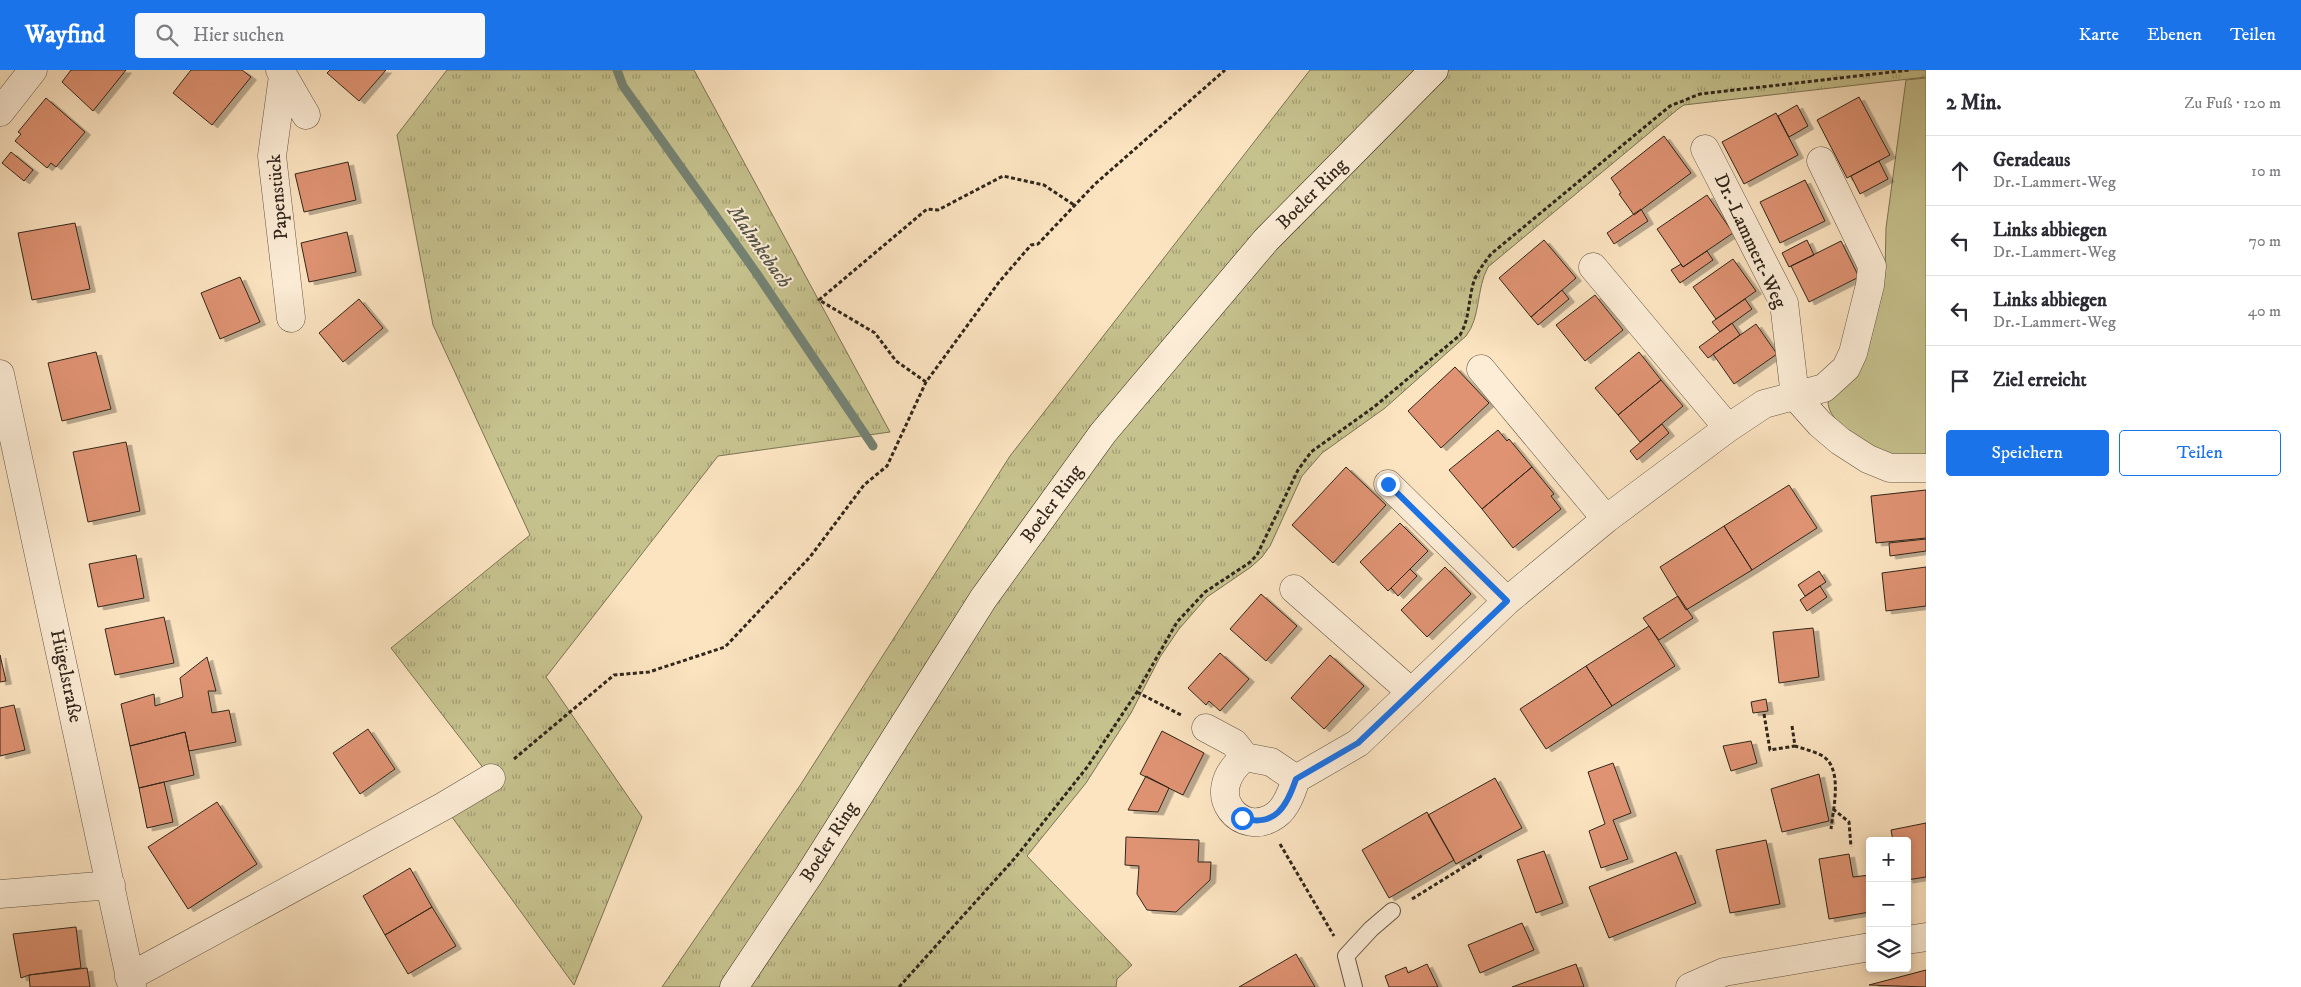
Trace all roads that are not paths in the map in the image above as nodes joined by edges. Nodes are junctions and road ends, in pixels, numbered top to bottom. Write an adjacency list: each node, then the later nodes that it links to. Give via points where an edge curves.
1 (33, 70): 4 (street)
2 (1434, 70): 31 (street, Boeler Ring, via 1266,240 1103,433 982,599 809,875)
3 (282, 73): 5 (street, Papenstück); 9 (street, Papenstück, via 272,156)
4 (0, 112)
5 (306, 114)
6 (1705, 149): 12 (street, Dr.-Lammert-Weg, via 1784,303)
7 (1821, 161): 12 (street, via 1872,266 1870,285 1853,353 1846,368 1824,388)
8 (1593, 267): 13 (street)
9 (291, 318)
10 (1481, 368): 16 (street)
11 (0, 374): 24 (street, Hügelstraße)
12 (1794, 396): 13 (street, via 1764,404); 14 (street, via 1820,424 1868,459 1890,468)
13 (1728, 428): 16 (street)
14 (1926, 468)
15 (1388, 484): 18 (street)
16 (1606, 519): 18 (street)
17 (1294, 589): 19 (street)
18 (1507, 601): 19 (street)
19 (1411, 692): 23 (street, via 1358,743)
20 (1206, 728): 21 (street, via 1234,743)
21 (1245, 757): 23 (street, via 1271,762); 23 (street, via 1235,765 1224,789 1226,803 1233,814 1254,822 1277,814)
22 (491, 778): 30 (street, Hügelstraße)
23 (1296, 779)
24 (111, 885): 25 (street); 30 (street, Hügelstraße)
25 (0, 894)
26 (1392, 910): 32 (lane, via 1346,956)
27 (1926, 937): 28 (street)
28 (1911, 939)
29 (1866, 948): 33 (street, via 1724,972)
30 (131, 982)
31 (734, 987)
32 (1354, 987)
33 (1690, 987)

